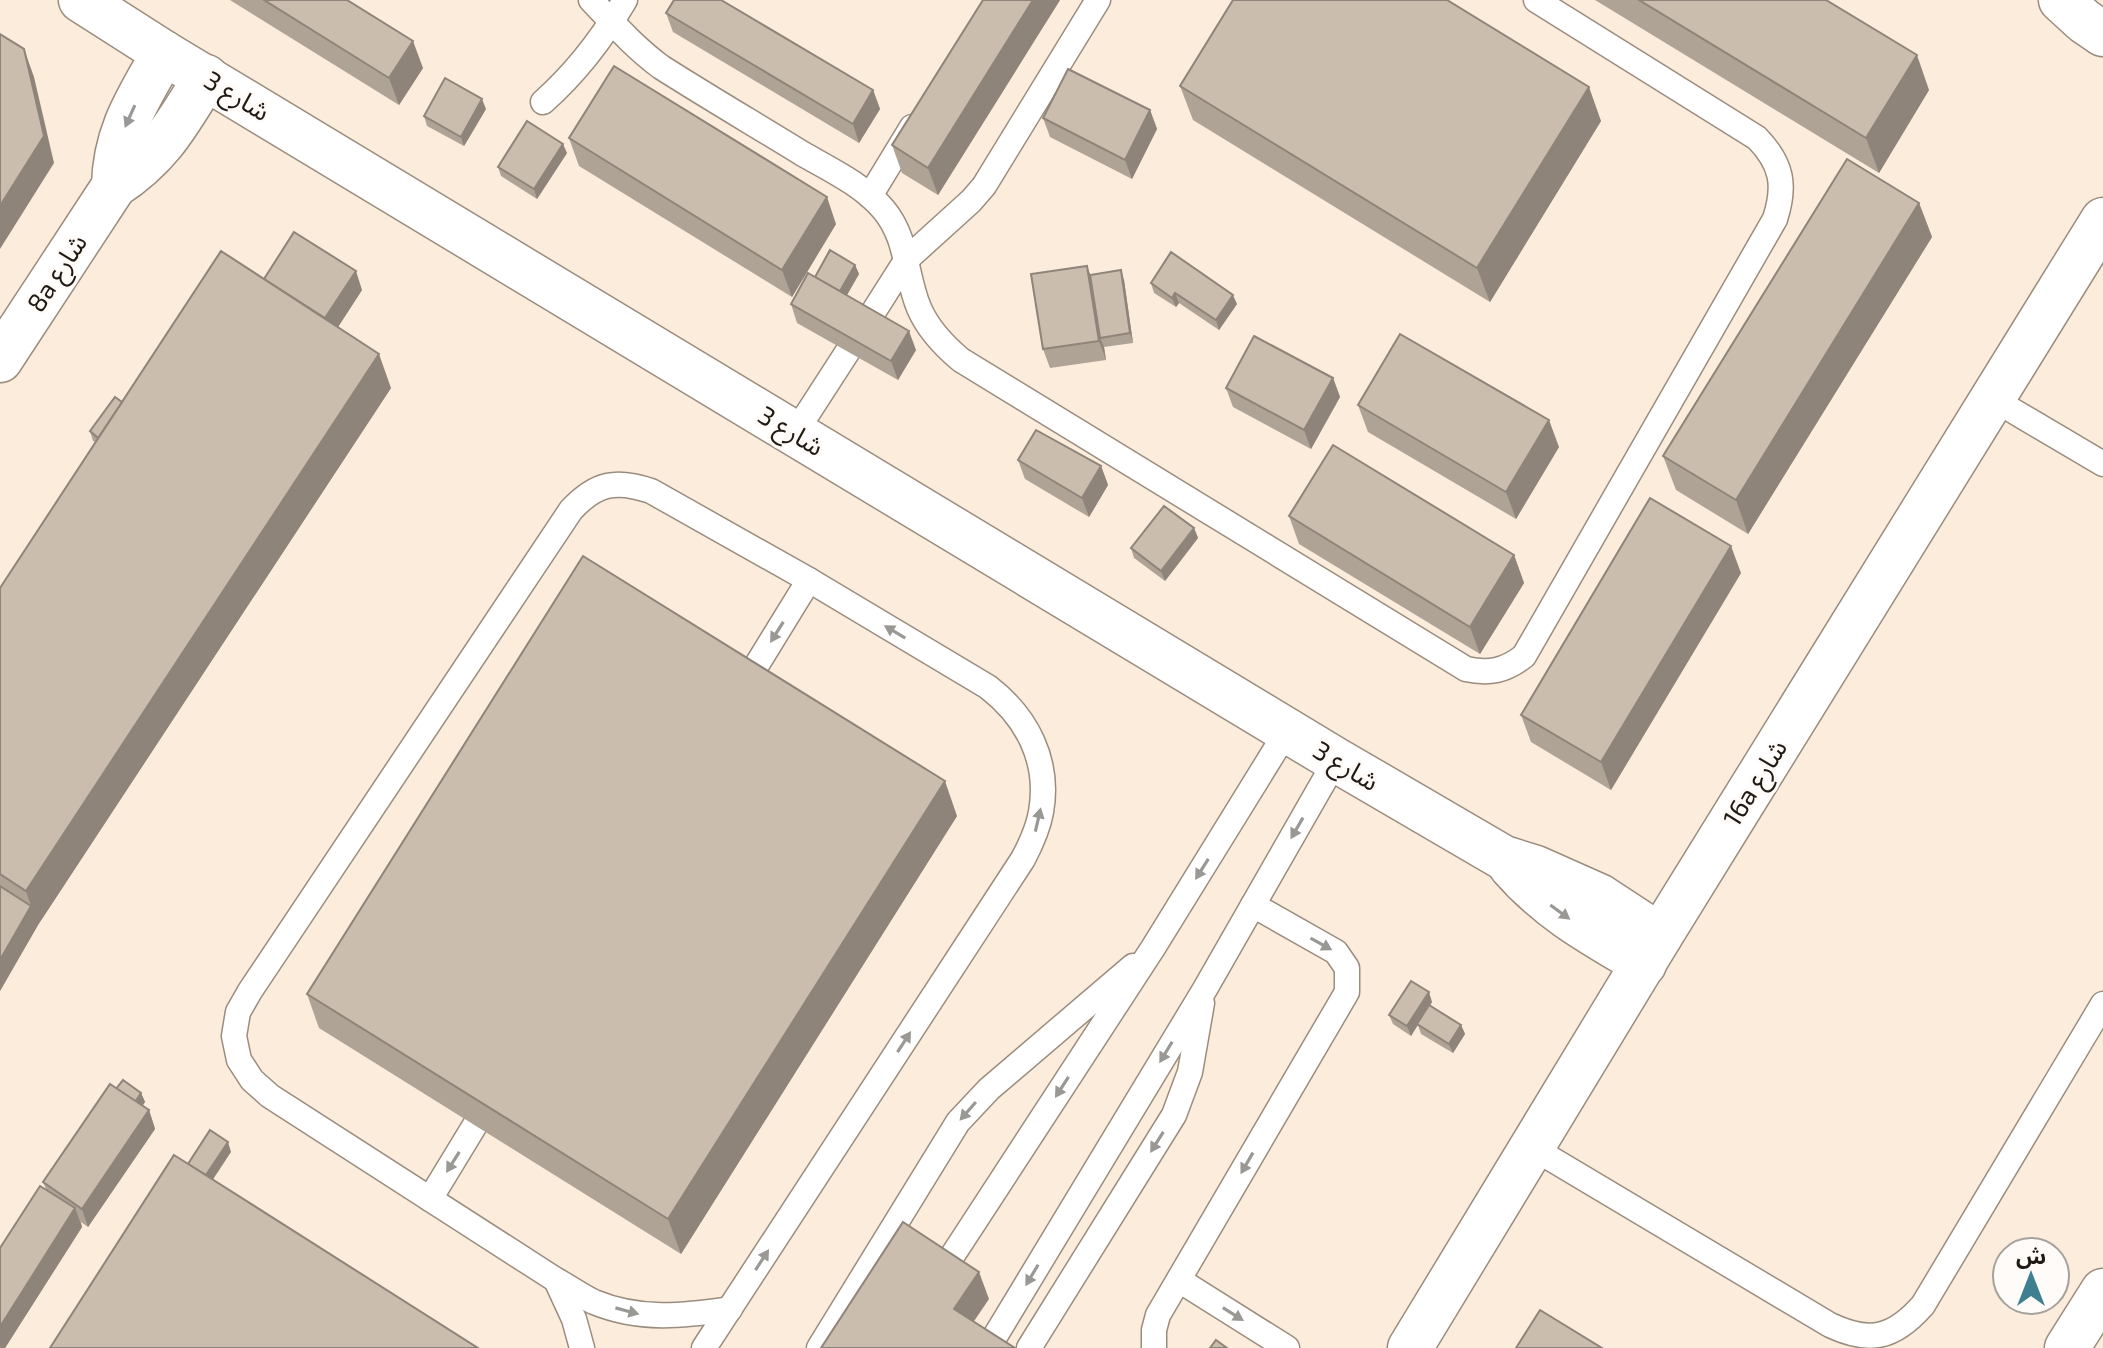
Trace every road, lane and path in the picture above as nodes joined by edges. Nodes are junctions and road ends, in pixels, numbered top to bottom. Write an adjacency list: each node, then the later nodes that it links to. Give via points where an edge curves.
1 (81, 0): 9 (street, شارع 3)
2 (591, 0): 7 (lane)
3 (625, 0): 7 (lane)
4 (1098, 0): 16 (lane, via 984,186)
5 (1536, 0): 16 (lane, via 1757,138 1775,162 1781,201 1533,642 1512,666 1497,672 1466,669 961,360 932,331 919,307)
6 (2061, 0): 8 (street)
7 (611, 23): 11 (lane, via 581,65); 14 (lane, via 661,67)
8 (2103, 34)
9 (164, 53): 10 (street, شارع 3); 13 (street, 8a شارع, one-way to 13, via 118,143)
10 (206, 77): 13 (street, 8a شارع, via 156,153); 21 (street, شارع 3)
11 (543, 102)
12 (926, 105): 14 (lane)
13 (114, 186): 19 (street, 8a شارع)
14 (870, 196): 16 (lane, via 894,225)
15 (2103, 220): 20 (street, 16a شارع)
16 (907, 259): 17 (lane)
17 (867, 322)
18 (848, 351): 21 (lane)
19 (0, 360)
20 (1993, 399): 22 (lane); 29 (street, 16a شارع)
21 (795, 433): 25 (street, شارع 3)
22 (2103, 464)
23 (809, 580): 24 (lane, one-way to 24); 34 (lane, via 651,491 616,484 583,497 250,991 238,1012 234,1036 239,1060 252,1080); 39 (lane, one-way to 23, via 1023,859 1041,812 1040,763 1021,719 1006,701)
24 (745, 684)
25 (1287, 731): 26 (street, شارع 3); 28 (lane, one-way to 28)
26 (1336, 760): 27 (lane, one-way to 27); 29 (street, شارع 3, via 1504,858 1552,907 1580,927)
27 (1253, 905): 30 (lane); 37 (lane, one-way to 37, via 1336,952 1347,968 1347,992)
28 (1153, 948): 35 (lane, one-way to 35); 42 (lane, one-way to 42, via 972,1106)
29 (1652, 950): 33 (street, 16a شارع)
30 (1205, 989): 43 (lane, one-way to 43); 44 (lane, one-way to 44, via 1190,1072 1174,1115)
31 (2103, 1004): 33 (lane, via 1923,1305 1891,1332 1849,1334 1830,1325)
32 (475, 1125): 34 (lane, one-way to 34)
33 (1533, 1148): 47 (street, 16a شارع)
34 (430, 1199): 36 (lane)
35 (943, 1270)
36 (556, 1280): 39 (lane, one-way to 39, via 595,1302 638,1314 682,1316); 40 (lane)
37 (1179, 1280): 45 (lane, via 1158,1315); 46 (lane, one-way to 46)
38 (2101, 1297): 48 (street)
39 (730, 1309): 41 (lane)
40 (582, 1348)
41 (704, 1348)
42 (819, 1348)
43 (988, 1348)
44 (1029, 1348)
45 (1154, 1348)
46 (1287, 1348)
47 (1410, 1348)
48 (2067, 1348)

